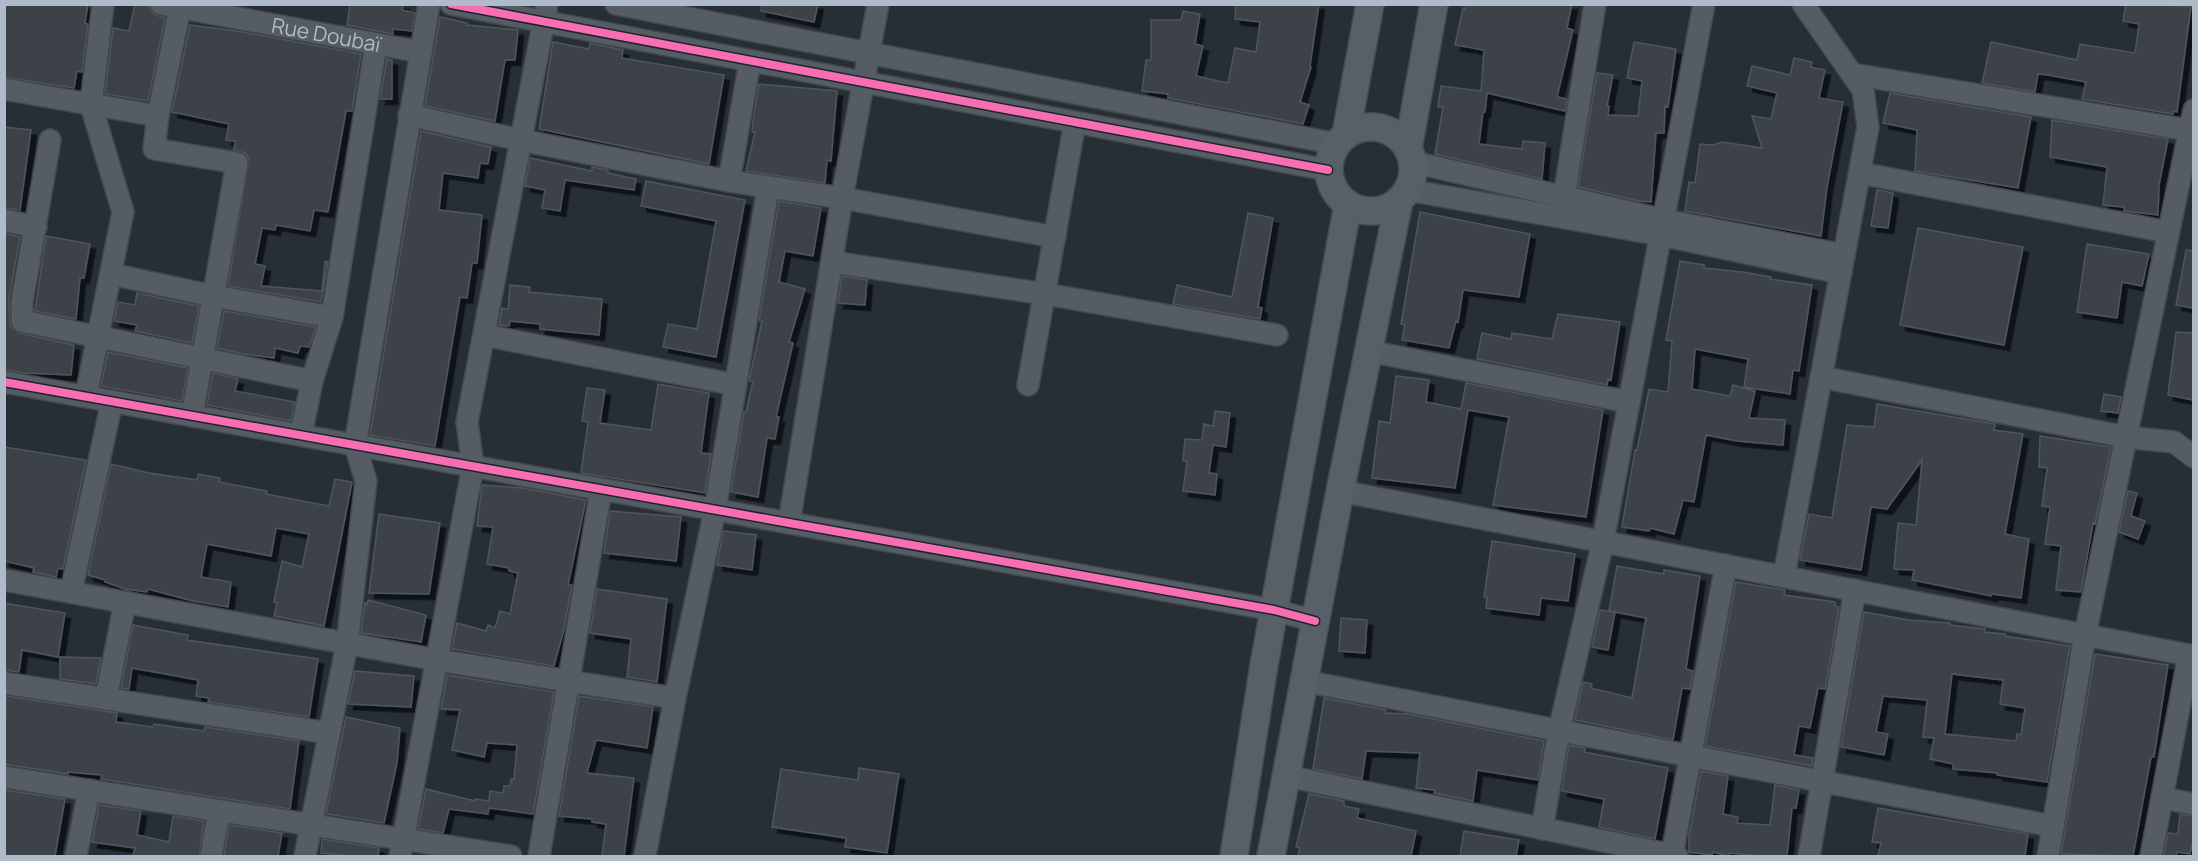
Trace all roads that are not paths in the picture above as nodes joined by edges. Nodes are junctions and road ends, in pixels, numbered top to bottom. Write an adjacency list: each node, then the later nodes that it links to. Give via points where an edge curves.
1 (103, 4): 21 (street)
2 (429, 4): 15 (street)
3 (451, 4): 13 (street)
4 (616, 4): 12 (street)
5 (878, 4): 16 (street)
6 (1370, 4): 26 (main road)
7 (1434, 4): 29 (main road)
8 (1595, 4): 35 (street)
9 (1704, 4): 40 (street)
10 (1803, 4): 18 (street)
11 (170, 6): 14 (street, Rue Doubaï); 23 (street)
12 (697, 12): 16 (street)
13 (544, 13): 17 (street); 28 (street)
14 (376, 44): 15 (street, Rue Doubaï); 49 (street)
15 (421, 52): 22 (street)
16 (868, 53): 19 (street); 26 (street)
17 (750, 61): 19 (street); 32 (street)
18 (1852, 74): 24 (street); 31 (street, via 1863,90 1868,127)
19 (864, 82): 25 (street); 36 (street)
20 (4, 89): 21 (street)
21 (92, 105): 23 (street); 45 (street, via 123,212)
22 (409, 115): 28 (street); 66 (street)
23 (158, 116): 47 (street, via 154,149 237,163)
24 (2191, 120): 41 (street)
25 (1076, 122): 30 (street); 42 (street)
26 (1341, 139): 29 (main road, via 1359,128 1373,126 1399,137); 30 (main road, via 1330,156)
27 (50, 140): 39 (street)
28 (520, 140): 32 (street); 50 (street)
29 (1411, 155): 34 (main road, via 1413,177); 35 (street)
30 (1328, 170): 37 (main road, via 1338,195)
31 (1860, 173): 41 (street); 44 (street)
32 (729, 181): 33 (street)
33 (768, 188): 36 (street); 58 (street)
34 (1403, 195): 37 (main road, via 1387,208 1374,211); 40 (street); 53 (main road)
35 (1564, 197): 40 (street)
36 (842, 198): 42 (street); 43 (street)
37 (1348, 204): 80 (main road)
38 (4, 220): 39 (street)
39 (36, 227): 48 (street)
40 (1662, 227): 44 (street); 62 (street)
41 (2168, 232): 65 (street)
42 (1055, 237): 46 (street)
43 (832, 262): 46 (street); 72 (street)
44 (1842, 264): 55 (street)
45 (111, 274): 47 (street); 52 (street)
46 (1046, 294): 51 (street); 59 (street)
47 (213, 296): 49 (street); 54 (street)
48 (13, 300): 52 (street, via 22,321)
49 (332, 317): 56 (street)
50 (484, 335): 58 (street); 68 (street, via 468,422)
51 (1277, 335)
52 (98, 337): 54 (street); 60 (street)
53 (1368, 351): 62 (street); 70 (main road)
54 (202, 359): 56 (street); 63 (street)
55 (1821, 377): 65 (street); 75 (street)
56 (312, 381): 64 (street)
57 (4, 382): 60 (street)
58 (736, 385): 71 (street)
59 (1028, 385)
60 (86, 396): 61 (street)
61 (112, 401): 63 (street); 78 (street)
62 (1629, 402): 73 (street)
63 (192, 416): 64 (street)
64 (301, 435): 66 (street)
65 (2126, 437): 67 (street, via 2174,442); 82 (street)
66 (355, 445): 68 (street); 83 (street, via 366,482)
67 (2193, 457)
68 (473, 466): 69 (street); 85 (street)
69 (601, 490): 71 (street); 86 (street)
70 (1340, 491): 73 (street); 81 (main road)
71 (715, 510): 72 (street); 89 (street)
72 (789, 523): 80 (street)
73 (1603, 541): 74 (street); 91 (street)
74 (1726, 565): 75 (street); 93 (street)
75 (1784, 576): 77 (street)
76 (4, 580): 78 (street)
77 (1855, 590): 82 (street); 96 (street)
78 (71, 592): 79 (street)
79 (125, 602): 83 (street); 90 (street)
80 (1274, 610): 81 (street); 111 (main road)
81 (1315, 621): 87 (main road)
82 (2085, 635): 84 (street); 102 (street)
83 (347, 644): 85 (street); 92 (street)
84 (2191, 655): 98 (street)
85 (436, 660): 86 (street); 104 (street)
86 (569, 681): 89 (street); 109 (street)
87 (1304, 681): 91 (street); 94 (main road)
88 (5, 687): 90 (street)
89 (675, 698): 110 (street)
90 (106, 699): 92 (street)
91 (1559, 731): 93 (street); 103 (street)
92 (329, 733): 101 (street)
93 (1691, 756): 96 (street); 113 (street)
94 (1286, 776): 103 (street); 112 (main road)
95 (4, 777): 97 (street)
96 (1823, 782): 102 (street); 114 (street)
97 (89, 790): 100 (street); 105 (street)
98 (2162, 798): 99 (street); 116 (street)
99 (2193, 804)
100 (219, 811): 101 (street); 106 (street)
101 (310, 825): 104 (street); 107 (street)
102 (2052, 826): 115 (street)
103 (1542, 829): 113 (street)
104 (401, 848): 108 (street)
105 (76, 856)
106 (211, 856)
107 (305, 856)
108 (511, 856)
109 (539, 856)
110 (645, 856)
111 (1234, 856)
112 (1271, 856)
113 (1675, 856)
114 (1809, 856)
115 (2048, 856)
116 (2151, 856)

